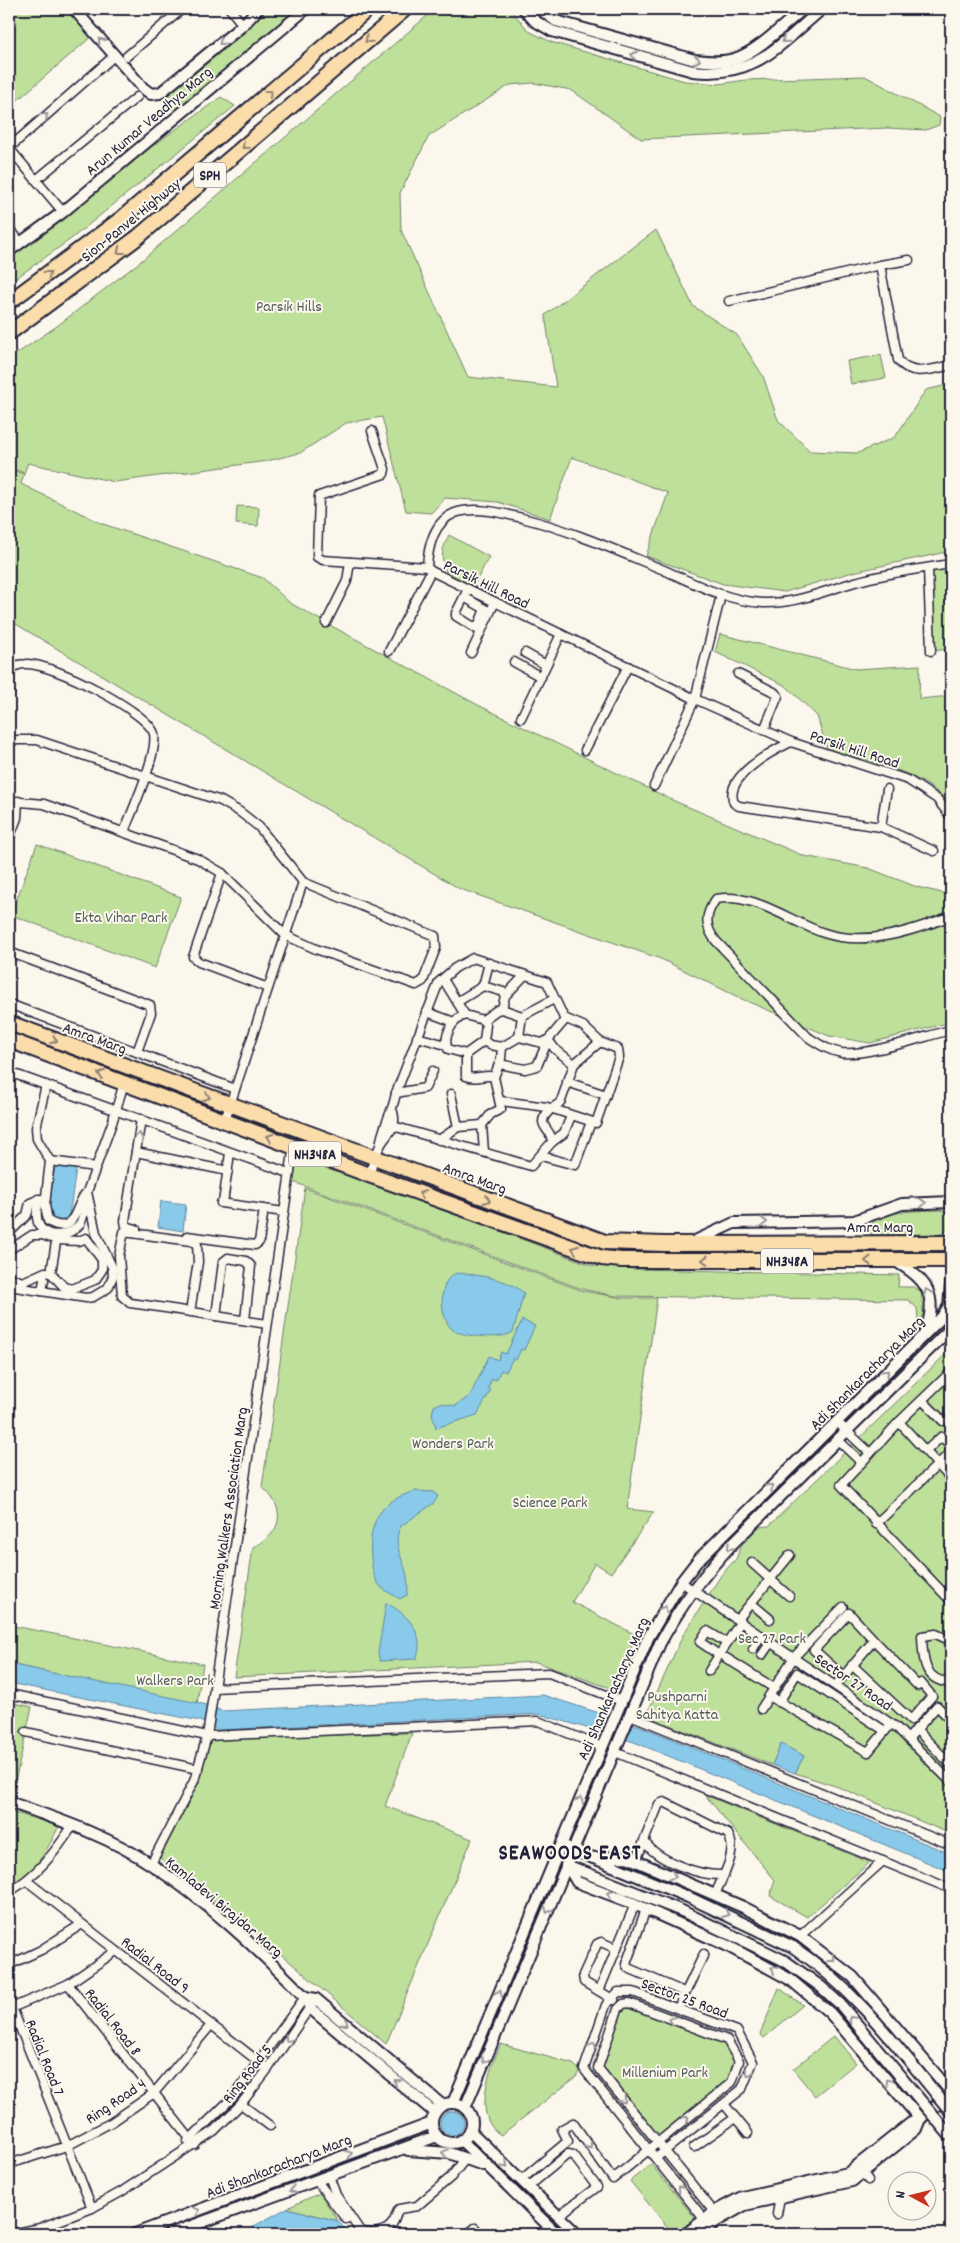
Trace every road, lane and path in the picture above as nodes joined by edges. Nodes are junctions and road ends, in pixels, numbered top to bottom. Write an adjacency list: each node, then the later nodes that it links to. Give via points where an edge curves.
1 (74, 9): 15 (main road, one-way to 1)
2 (182, 9): 16 (street)
3 (230, 9): 13 (street)
4 (258, 9): 13 (main road)
5 (306, 9): 20 (main road, Arun Kumar Veadhya Marg)
6 (368, 9): 27 (highway, Sion-Panvel Highway / SPH, one-way to 6, via 121,219)
7 (405, 9): 28 (highway, Sion-Panvel Highway / SPH, one-way to 28, via 138,237)
8 (524, 9): 14 (main road)
9 (540, 9): 12 (main road)
10 (802, 9): 12 (main road, one-way to 10, via 695,60 715,62 735,59)
11 (822, 9): 14 (main road, one-way to 14, via 767,56 739,70 715,74 693,71)
12 (550, 17): 14 (main road)
13 (243, 24): 15 (main road, one-way to 15, via 160,93 151,94 143,88)
14 (543, 27)
15 (114, 56): 18 (street, one-way to 15)
16 (127, 56)
17 (137, 98): 19 (street)
18 (9, 148): 19 (street)
19 (36, 180): 20 (street)
20 (63, 212): 22 (main road, Arun Kumar Veadhya Marg)
21 (9, 228): 22 (street)
22 (21, 243): 23 (main road, Arun Kumar Veadhya Marg)
23 (9, 251)
24 (909, 260): 25 (street)
25 (880, 265): 26 (street); 29 (street, via 898,360 904,368 914,371)
26 (729, 301)
27 (9, 302)
28 (9, 333)
29 (951, 364)
30 (372, 432): 31 (street, via 384,474 322,493 318,500 317,557)
31 (350, 562): 34 (street); 39 (street, via 347,581)
32 (951, 564): 33 (street, Parsik Hill Road)
33 (928, 568): 36 (street, Parsik Hill Road, via 856,582 785,603 762,603); 43 (street)
34 (429, 569): 35 (street, Parsik Hill Road); 36 (street, Parsik Hill Road, via 434,535 443,522 456,513 477,510 555,526); 42 (street)
35 (468, 589): 37 (street); 38 (street, Parsik Hill Road)
36 (721, 595): 52 (street)
37 (464, 597): 40 (street, via 485,609); 40 (street, via 456,616)
38 (495, 602): 40 (street); 41 (street, Parsik Hill Road)
39 (326, 623)
40 (479, 630): 44 (street)
41 (562, 634): 47 (street); 48 (street, Parsik Hill Road)
42 (389, 650)
43 (931, 651)
44 (471, 653)
45 (525, 653): 47 (street)
46 (514, 662): 51 (street)
47 (545, 664): 51 (street)
48 (628, 666): 52 (street, Parsik Hill Road); 57 (street)
49 (9, 670): 58 (street, via 28,663 66,673 99,690 147,724 153,732 154,741 153,754)
50 (738, 674): 54 (street, via 778,696)
51 (540, 676): 53 (street)
52 (695, 699): 54 (street, Parsik Hill Road); 59 (street)
53 (521, 718)
54 (764, 730): 56 (street, Parsik Hill Road)
55 (9, 740): 58 (street, via 37,740)
56 (791, 742): 63 (street, Parsik Hill Road, via 908,780 937,800); 64 (street, via 764,756 747,770 731,791 734,803)
57 (585, 750)
58 (144, 777): 65 (street); 69 (street, via 201,794 240,812 259,827)
59 (654, 786)
60 (887, 789): 64 (street)
61 (18, 800): 62 (street); 65 (street, via 44,804); 66 (street, via 17,818)
62 (9, 801)
63 (951, 817)
64 (881, 827): 67 (street)
65 (124, 832): 68 (street, via 198,859)
66 (9, 839)
67 (934, 851)
68 (222, 873): 71 (street); 77 (street, via 193,957)
69 (303, 882): 71 (street); 71 (street, via 435,936 436,948 423,981 416,985)
70 (951, 916): 90 (street, via 922,927 869,939 849,938 824,933 738,898 728,897 716,899 707,911 706,923 716,941 808,1037 826,1048 843,1053 864,1052)
71 (286, 935): 77 (street)
72 (9, 952): 99 (street, via 150,1005 151,1013)
73 (489, 963): 74 (street); 75 (street, via 473,958); 76 (street)
74 (525, 975): 78 (street); 79 (street, via 547,982)
75 (443, 979): 80 (street); 83 (street)
76 (483, 986): 78 (street); 80 (street)
77 (268, 988): 109 (street)
78 (508, 993): 82 (street, via 504,996)
79 (554, 999): 85 (street); 86 (street)
80 (457, 1002): 84 (street)
81 (9, 1004): 99 (street)
82 (502, 1009): 85 (street); 87 (street)
83 (427, 1012): 88 (street); 92 (street)
84 (465, 1016): 87 (street); 88 (street)
85 (522, 1016): 91 (street)
86 (566, 1019): 94 (street); 96 (street, via 583,1026)
87 (483, 1020): 95 (street, via 486,1025)
88 (454, 1022): 97 (street)
89 (9, 1024): 114 (highway, Amra Marg / NH348A, one-way to 114)
90 (951, 1030)
91 (519, 1036): 94 (street, via 542,1043); 98 (street)
92 (417, 1037): 97 (street); 110 (street)
93 (9, 1040): 107 (highway, Amra Marg / NH348A, one-way to 93)
94 (548, 1040): 101 (street, via 537,1066 525,1069); 102 (street)
95 (484, 1041): 98 (street); 100 (street)
96 (600, 1042): 102 (street); 112 (street, via 619,1052)
97 (446, 1045): 100 (street, via 448,1049)
98 (502, 1047): 101 (street)
99 (137, 1052): 109 (street)
100 (466, 1054): 105 (street, via 466,1076 475,1079)
101 (499, 1064): 105 (street)
102 (574, 1064): 106 (street)
103 (433, 1071): 110 (street, via 425,1088)
104 (9, 1072): 108 (street)
105 (494, 1077): 113 (street)
106 (567, 1082): 112 (street); 115 (street, via 558,1106)
107 (124, 1083): 116 (street); 119 (highway, Amra Marg / NH348A)
108 (46, 1085): 116 (street); 134 (street, via 36,1128 37,1139)
109 (235, 1088): 114 (street)
110 (396, 1093): 121 (street, via 395,1119)
111 (451, 1094): 123 (street)
112 (606, 1095): 120 (street, via 599,1120)
113 (501, 1101): 115 (street); 122 (street, via 501,1109 491,1114)
114 (230, 1105): 119 (street); 130 (highway, Amra Marg / NH348A)
115 (550, 1109): 117 (street); 127 (street, via 543,1125)
116 (116, 1111): 118 (street); 124 (street)
117 (571, 1116): 120 (street); 127 (street, via 564,1133)
118 (141, 1119): 129 (street, one-way to 118); 132 (street)
119 (224, 1120): 128 (highway, Amra Marg / NH348A, one-way to 119)
120 (591, 1122): 133 (street, via 575,1165)
121 (389, 1125): 126 (street); 130 (street, via 388,1138)
122 (482, 1126): 123 (street); 131 (street)
123 (458, 1127): 126 (street)
124 (109, 1130): 125 (street); 135 (street)
125 (119, 1132)
126 (439, 1140): 131 (street)
127 (552, 1142): 133 (street)
128 (294, 1145): 137 (street, Morning Walkers Association Marg); 138 (highway, Amra Marg / NH348A)
129 (136, 1152): 136 (street); 142 (street, via 125,1221 130,1228 256,1246)
130 (378, 1152): 138 (street); 147 (highway, Amra Marg / NH348A, one-way to 147, via 587,1237 623,1244)
131 (484, 1152): 133 (street, via 531,1166)
132 (230, 1153): 136 (street); 137 (street)
133 (541, 1156)
134 (50, 1162): 135 (street); 140 (street)
135 (96, 1167): 139 (street)
136 (228, 1171): 142 (street, via 222,1203)
137 (290, 1173): 143 (street, Morning Walkers Association Marg)
138 (369, 1175): 150 (highway, Amra Marg / NH348A, one-way to 138, via 602,1258)
139 (87, 1195): 140 (street, via 75,1218 60,1225 48,1221); 145 (street, via 80,1223 72,1232); 156 (street, via 96,1233 112,1267 108,1288 93,1298)
140 (41, 1198): 144 (street, via 30,1203 27,1215); 145 (street, via 37,1217 39,1225)
141 (951, 1202): 147 (main road, one-way to 141, via 701,1240 734,1224 854,1221 902,1204)
142 (264, 1209): 143 (street)
143 (284, 1212): 160 (street, Morning Walkers Association Marg)
144 (9, 1233)
145 (57, 1237): 148 (street, via 32,1235); 151 (street); 151 (street, via 89,1239 102,1260 102,1270 94,1280 75,1289 64,1287)
146 (951, 1243): 147 (highway, Amra Marg / NH348A)
147 (684, 1244)
148 (9, 1250)
149 (951, 1260): 150 (highway, Amra Marg / NH348A)
150 (895, 1261): 162 (main road, one-way to 150, via 930,1317 930,1297 920,1277)
151 (51, 1273): 152 (street, via 45,1272 23,1282)
152 (9, 1274)
153 (44, 1280): 156 (street)
154 (951, 1284): 162 (main road, Adi Shankaracharya Marg, via 946,1312)
155 (9, 1286): 156 (street)
156 (42, 1291)
157 (190, 1312): 157 (street, via 125,1301 119,1256 124,1232 197,1244 198,1262); 158 (street)
158 (216, 1316): 159 (street); 159 (street, via 223,1262 225,1259 237,1259 251,1266)
159 (245, 1320): 160 (street)
160 (268, 1324): 203 (street, Morning Walkers Association Marg)
161 (951, 1328): 168 (main road, Adi Shankaracharya Marg)
162 (924, 1337): 166 (main road, Adi Shankaracharya Marg, one-way to 162)
163 (951, 1372): 164 (street)
164 (922, 1400): 165 (street); 167 (street)
165 (943, 1421)
166 (837, 1422): 168 (street); 181 (main road, Adi Shankaracharya Marg, one-way to 166, via 721,1536)
167 (899, 1422): 171 (street); 173 (street)
168 (848, 1430): 169 (main road, Adi Shankaracharya Marg); 173 (street)
169 (838, 1440): 174 (street); 182 (main road, Adi Shankaracharya Marg, one-way to 182, via 731,1546)
170 (951, 1445): 171 (street, via 941,1438)
171 (926, 1451): 175 (street)
172 (951, 1452): 175 (street)
173 (870, 1453): 174 (street)
174 (861, 1462): 177 (street, via 840,1486)
175 (938, 1464): 176 (street); 177 (street)
176 (951, 1479)
177 (876, 1524): 184 (street)
178 (790, 1555): 180 (street)
179 (752, 1563): 180 (street)
180 (770, 1580): 183 (street); 185 (street)
181 (681, 1582): 182 (street, Sector 27 Road); 208 (main road, Adi Shankaracharya Marg, one-way to 181, via 648,1638)
182 (693, 1590): 188 (street, Sector 27 Road); 210 (main road, Adi Shankaracharya Marg, via 660,1643)
183 (789, 1596)
184 (951, 1601)
185 (751, 1603): 187 (street); 188 (street)
186 (848, 1615): 190 (street); 197 (street, via 842,1608); 200 (street, via 814,1650)
187 (770, 1619)
188 (739, 1620): 189 (street, Sector 27 Road); 193 (street)
189 (761, 1635): 192 (street, Sector 27 Road); 194 (street)
190 (874, 1640): 198 (street); 198 (street, via 918,1686 921,1683 932,1696 926,1704 911,1720)
191 (951, 1641): 201 (street, via 936,1634 922,1636 925,1669 944,1683)
192 (771, 1642): 195 (street); 197 (street, Sector 27 Road)
193 (727, 1643): 196 (street); 196 (street, via 707,1631 700,1642)
194 (753, 1649)
195 (762, 1655)
196 (723, 1656): 199 (street); 204 (street)
197 (794, 1657): 202 (street, Sector 27 Road); 204 (street)
198 (852, 1665): 200 (street)
199 (709, 1671)
200 (843, 1676): 202 (street)
201 (951, 1683)
202 (836, 1685): 212 (street, Sector 27 Road)
203 (214, 1688): 208 (street, via 549,1673); 216 (street, Morning Walkers Association Marg)
204 (774, 1688): 206 (street)
205 (9, 1694): 216 (street)
206 (769, 1696): 207 (street); 209 (street)
207 (779, 1702): 214 (street, via 868,1752); 214 (street, via 798,1672)
208 (619, 1706): 218 (main road, Adi Shankaracharya Marg)
209 (761, 1709)
210 (630, 1717): 219 (main road, Adi Shankaracharya Marg); 227 (street)
211 (951, 1720): 213 (street, via 937,1706)
212 (891, 1724): 214 (street); 217 (street, Sector 27 Road)
213 (916, 1729): 217 (street); 220 (street)
214 (885, 1731)
215 (26, 1732): 221 (street)
216 (207, 1735): 218 (street, via 538,1721); 221 (street, Morning Walkers Association Marg)
217 (908, 1739): 222 (street, Sector 27 Road)
218 (604, 1744): 226 (main road, Adi Shankaracharya Marg, one-way to 218)
219 (616, 1749): 228 (main road, Adi Shankaracharya Marg); 232 (street)
220 (951, 1765)
221 (198, 1769): 233 (street, Morning Walkers Association Marg)
222 (950, 1780)
223 (9, 1802): 224 (main road, Kamladevi Birajdar Marg)
224 (73, 1825): 233 (main road, Kamladevi Birajdar Marg); 236 (street, via 53,1856)
225 (644, 1841): 231 (street); 235 (street, via 650,1850 692,1871 711,1876); 235 (street, via 659,1804 664,1802 728,1834 732,1853)
226 (562, 1845): 228 (main road); 230 (main road, Adi Shankaracharya Marg)
227 (951, 1845)
228 (574, 1849): 229 (main road); 234 (main road, Adi Shankaracharya Marg)
229 (593, 1858): 231 (main road, via 627,1857); 271 (main road, one-way to 271, bridge, via 738,1919 793,1947 851,1994)
230 (555, 1860): 234 (main road); 267 (main road, Adi Shankaracharya Marg, one-way to 230)
231 (636, 1861): 239 (main road, one-way to 239)
232 (883, 1861): 237 (street); 243 (street)
233 (151, 1864): 251 (main road, Kamladevi Birajdar Marg, via 207,1906)
234 (567, 1865): 240 (main road, one-way to 234, via 577,1882); 270 (main road, Adi Shankaracharya Marg, one-way to 270); 279 (main road, one-way to 234, bridge, via 834,1998 785,1961 682,1911)
235 (723, 1875): 239 (street)
236 (27, 1881): 238 (street); 242 (street, Radial Road 9)
237 (951, 1889)
238 (9, 1892)
239 (715, 1894): 243 (main road)
240 (636, 1904): 241 (main road); 244 (street)
241 (646, 1909): 250 (street, via 626,1964 628,1968); 274 (main road, one-way to 241, via 830,2013 805,1990 744,1954)
242 (82, 1924): 245 (street, Radial Road 9); 247 (street, via 41,1950)
243 (800, 1936): 265 (main road, one-way to 265, via 854,1977)
244 (617, 1949): 249 (street); 249 (street, via 600,1942 597,1944 582,1975 584,1982)
245 (116, 1951): 248 (street); 258 (street, Radial Road 9)
246 (704, 1954): 250 (street, via 688,1990)
247 (9, 1965)
248 (68, 1984): 257 (street); 266 (street, Radial Road 8)
249 (599, 1991): 252 (street)
250 (684, 1992): 256 (street)
251 (310, 1998): 255 (main road, Kamladevi Birajdar Marg); 261 (street, Ring Road 5); 272 (main road, Kamladevi Birajdar Marg, one-way to 272)
252 (611, 1998): 254 (street); 256 (street, Sector 25 Road, via 618,1992 634,1992); 264 (street, one-way to 252)
253 (9, 2000): 257 (street, Radial Road 7)
254 (620, 2006): 260 (street, Sector 25 Road, one-way to 254, via 727,2040 629,2003); 262 (street)
255 (310, 2008): 263 (street, Ring Road 5, one-way to 263); 272 (main road, Kamladevi Birajdar Marg, one-way to 255)
256 (678, 2008): 259 (street, Sector 25 Road, via 737,2031)
257 (11, 2009): 284 (street, Radial Road 7)
258 (211, 2025): 261 (street, Radial Road 9); 266 (street, Ring Road 4)
259 (743, 2043): 260 (street); 269 (street, Sector 25 Road, one-way to 269, via 753,2062 742,2090)
260 (732, 2049): 282 (street, one-way to 260, via 732,2082 739,2060)
261 (260, 2062): 263 (street, Radial Road 9); 280 (street, Ring Road 5, via 233,2097)
262 (598, 2068): 264 (street); 282 (street, one-way to 282)
263 (268, 2069): 268 (street, Ring Road 5)
264 (584, 2069): 288 (street)
265 (951, 2092): 274 (main road)
266 (154, 2093): 280 (street, Radial Road 8); 284 (street, Ring Road 4, via 112,2122)
267 (453, 2103): 270 (main road); 272 (main road)
268 (240, 2104): 275 (street); 283 (street, Ring Road 5)
269 (724, 2104): 273 (street); 289 (street, Sector 25 Road)
270 (465, 2108): 276 (main road, via 471,2116)
271 (951, 2112)
272 (436, 2114): 278 (main road); 304 (main road, Adi Shankaracharya Marg, one-way to 272)
273 (735, 2118): 277 (street); 285 (street)
274 (920, 2120): 297 (main road, via 916,2129 865,2176 840,2185); 301 (main road, via 911,2123 848,2173 754,2193 742,2197)
275 (270, 2126)
276 (470, 2131): 281 (main road); 296 (main road, one-way to 296)
277 (748, 2133)
278 (437, 2136): 281 (main road, via 448,2142); 287 (main road, Adi Shankaracharya Marg)
279 (951, 2137)
280 (190, 2138): 283 (street, Radial Road 8); 286 (street, Ring Road 5)
281 (461, 2140): 293 (main road)
282 (658, 2142): 288 (street); 289 (street)
283 (195, 2145): 286 (street, Ring Road 5)
284 (67, 2146): 292 (street, Ring Road 4); 298 (street, Radial Road 7)
285 (694, 2147)
286 (183, 2150): 298 (street, Ring Road 5)
287 (399, 2150): 290 (main road, one-way to 287, via 434,2151); 294 (main road, Adi Shankaracharya Marg)
288 (649, 2150): 291 (street); 296 (street, one-way to 288, via 568,2141 562,2129 573,2123 613,2179)
289 (665, 2151): 291 (street, Sector 25 Road); 301 (street)
290 (466, 2158): 293 (main road); 294 (street, via 417,2206 399,2209 394,2223 377,2233 360,2231 336,2195)
291 (656, 2158): 301 (street, one-way to 291)
292 (9, 2164)
293 (489, 2167): 308 (main road)
294 (329, 2176): 295 (main road, Adi Shankaracharya Marg)
295 (317, 2181): 305 (main road, Adi Shankaracharya Marg, one-way to 305); 306 (street)
296 (525, 2184): 300 (main road); 300 (street, via 568,2154 573,2155 597,2187)
297 (776, 2198): 299 (street); 301 (main road, via 744,2205)
298 (92, 2208): 303 (street, Ring Road 5, via 40,2228)
299 (777, 2213)
300 (558, 2216): 309 (main road)
301 (711, 2218): 310 (main road); 311 (main road)
302 (478, 2231): 307 (street)
303 (12, 2234)
304 (135, 2234)
305 (170, 2234)
306 (358, 2234)
307 (468, 2234)
308 (558, 2234)
309 (577, 2234)
310 (686, 2234)
311 (700, 2234)

